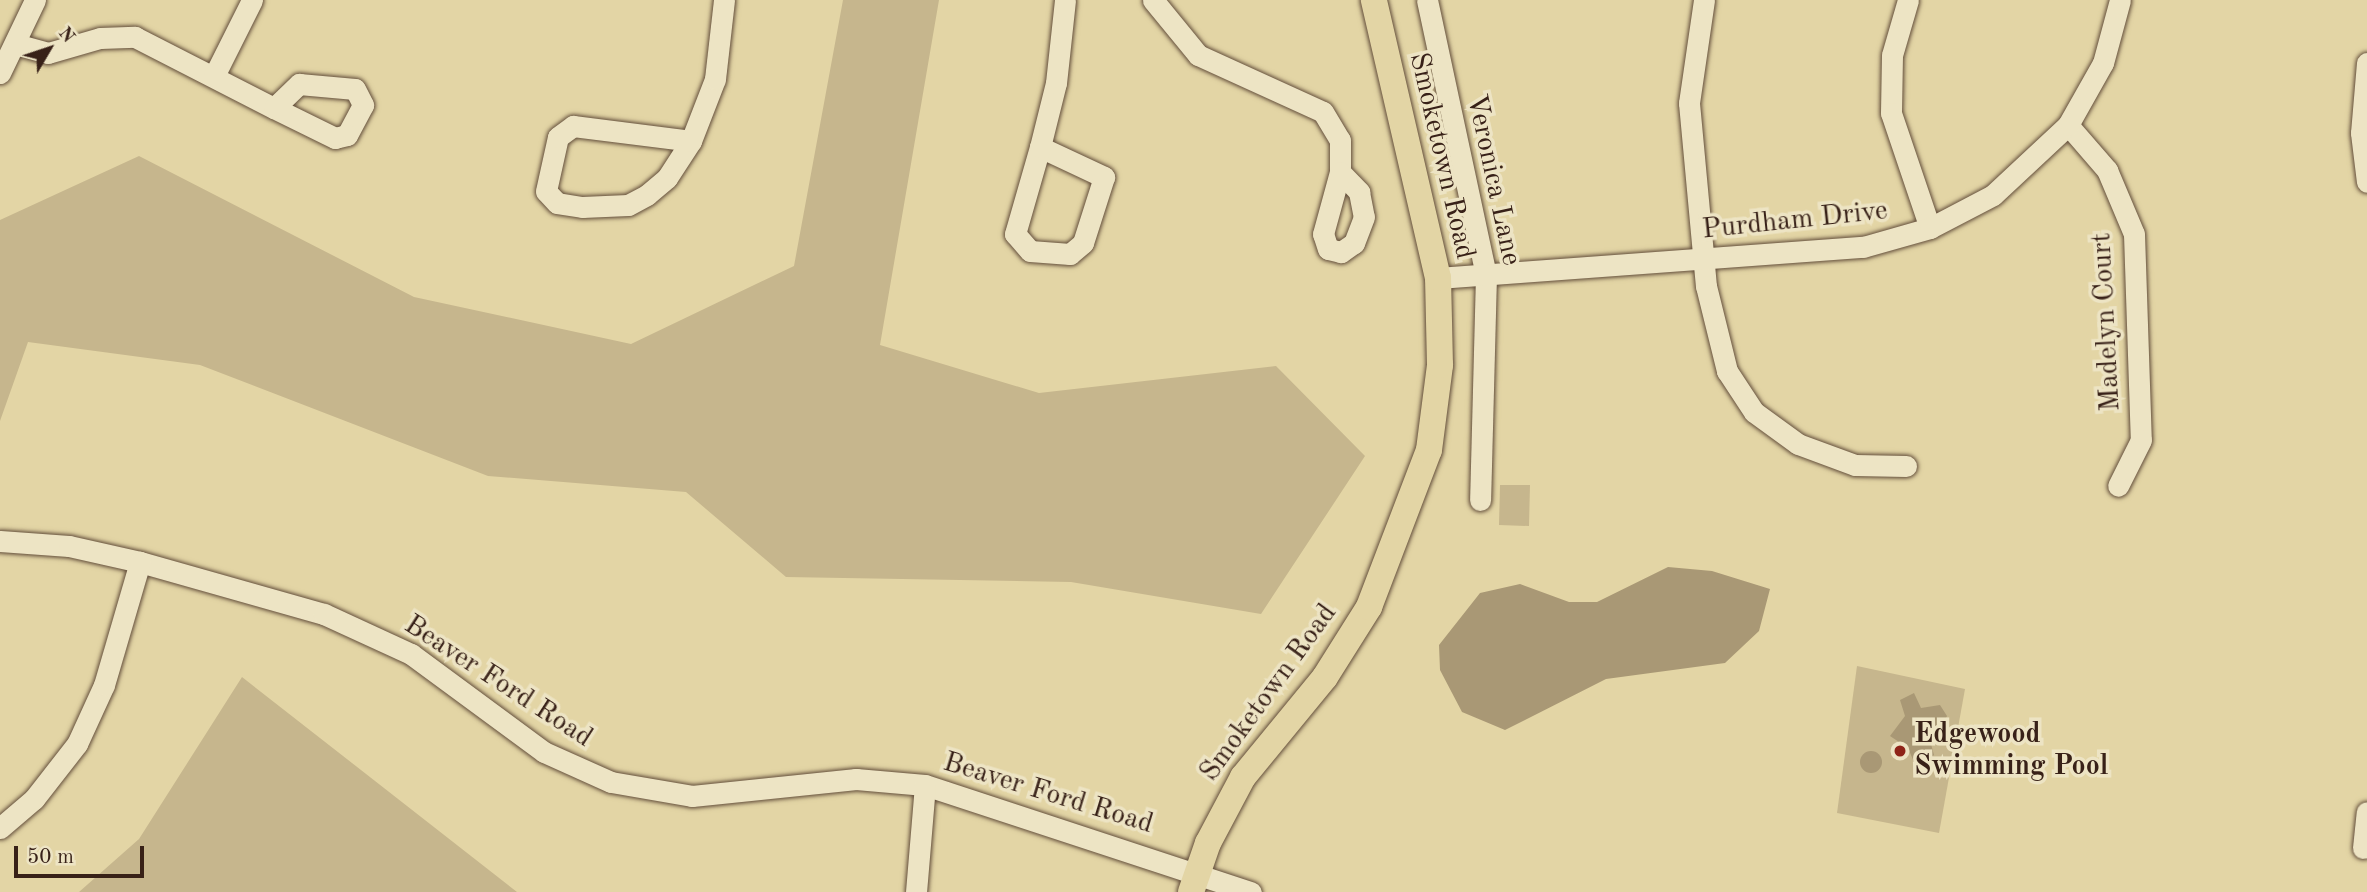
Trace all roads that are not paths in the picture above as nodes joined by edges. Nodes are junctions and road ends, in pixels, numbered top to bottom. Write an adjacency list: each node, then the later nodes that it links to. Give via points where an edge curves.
1 (35, 0): 11 (street)
2 (252, 0): 14 (street)
3 (724, 0): 17 (street, via 715,79)
4 (1065, 0): 18 (street, via 1056,83)
5 (1153, 0): 19 (street, via 1198,55 1323,112 1340,140)
6 (1374, 0): 24 (main road, Smoketown Road)
7 (1427, 0): 23 (street, Veronica Lane)
8 (1704, 0): 22 (street, via 1689,103)
9 (1908, 0): 21 (street, via 1892,55 1891,113)
10 (2120, 0): 16 (street, Purdham Drive, via 2103,63)
11 (15, 44): 13 (street); 14 (street, via 48,53 100,38 135,37)
12 (2367, 63): 20 (street, via 2361,104)
13 (0, 73)
14 (214, 76): 15 (street)
15 (274, 108)
16 (2068, 125): 21 (street, Purdham Drive, via 1993,195); 26 (street, Madelyn Court, via 2107,170 2134,234 2141,440)
17 (691, 141): 17 (street, via 573,126 558,137 546,191 557,203 628,205 667,178)
18 (1040, 148): 18 (street, via 1015,234 1030,251 1070,254 1083,243 1104,177)
19 (1340, 172)
20 (2367, 182)
21 (1930, 228): 22 (street, Purdham Drive, via 1863,247)
22 (1704, 259): 23 (street, Purdham Drive); 25 (street, via 1720,352 1754,412 1825,457)
23 (1486, 275): 24 (street, Purdham Drive); 27 (street, Veronica Lane)
24 (1438, 278): 34 (main road, Smoketown Road, via 1437,403 1425,469 1398,542 1346,647 1243,777)
25 (1906, 466)
26 (2118, 486)
27 (1480, 500)
28 (0, 541): 29 (street, Beaver Ford Road, via 69,546)
29 (139, 562): 30 (street, Beaver Ford Road, via 260,593 386,640 544,752 611,782 692,796 856,779); 32 (street, via 104,685 77,744 34,799)
30 (925, 785): 34 (street, Beaver Ford Road); 35 (street)
31 (2367, 812): 33 (street)
32 (0, 828)
33 (2363, 848)
34 (1194, 882): 36 (street, Beaver Ford Road)
35 (916, 892)
36 (1251, 892)

